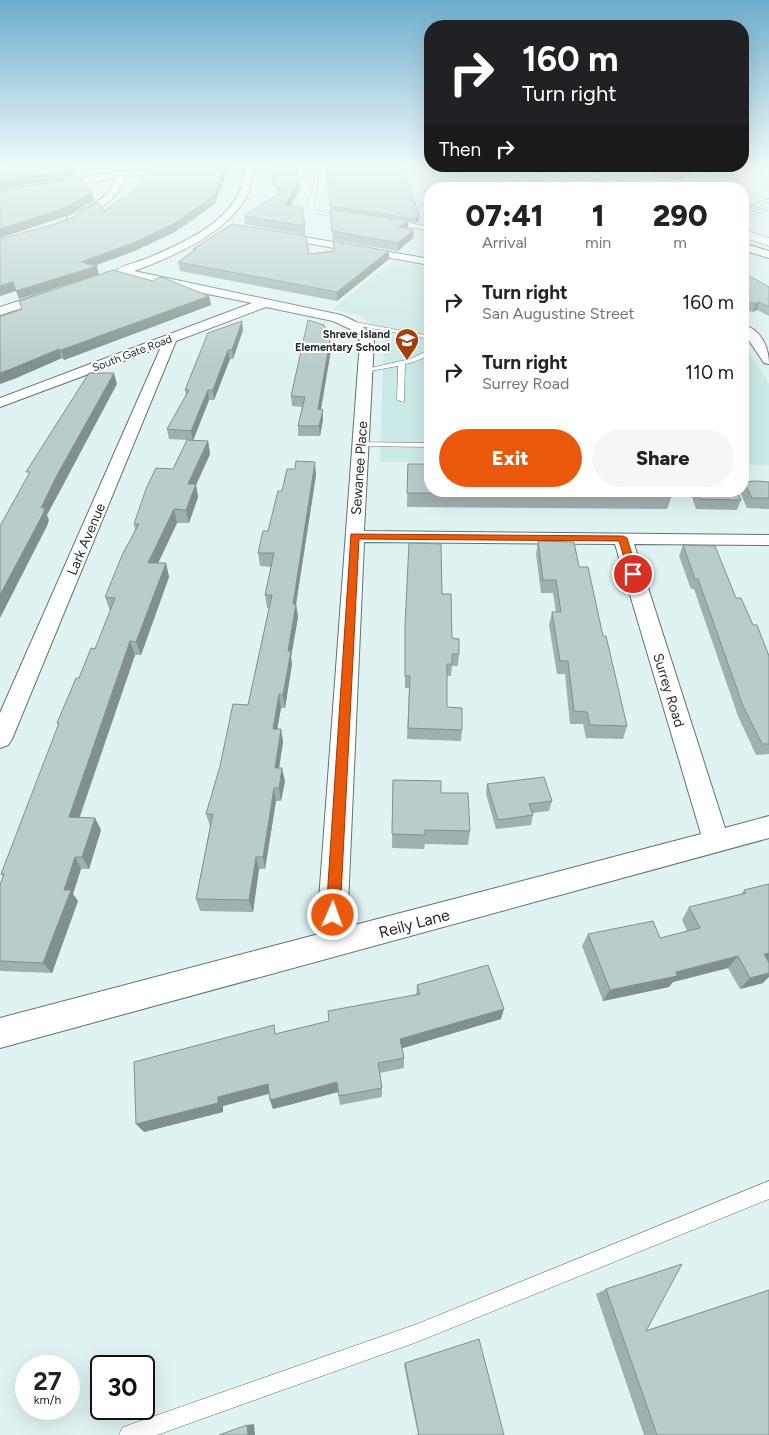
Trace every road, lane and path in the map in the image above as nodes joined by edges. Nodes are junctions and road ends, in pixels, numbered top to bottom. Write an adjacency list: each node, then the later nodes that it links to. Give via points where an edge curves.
1 (203, 232): 9 (street, via 173,250 117,274)
2 (262, 232): 7 (street)
3 (749, 235): 4 (main road)
4 (769, 242)
5 (749, 248): 6 (street)
6 (769, 255)
7 (424, 261)
8 (65, 290): 10 (street)
9 (264, 303): 11 (street); 14 (street, South Gate Road)
10 (0, 311)
11 (350, 323): 13 (lane); 18 (street, Sewanee Place, via 367,341)
12 (749, 333): 16 (street)
13 (424, 336)
14 (171, 338): 20 (street, South Gate Road); 26 (street, Lark Avenue)
15 (424, 355): 17 (lane)
16 (769, 360)
17 (402, 363): 18 (lane); 19 (lane)
18 (365, 370): 21 (street, Sewanee Place)
19 (401, 400)
20 (0, 403)
21 (360, 444): 22 (lane); 23 (street, Sewanee Place)
22 (424, 445)
23 (354, 536): 24 (street); 29 (street, Sewanee Place)
24 (623, 538): 25 (street); 28 (street, Surrey Road)
25 (769, 540)
26 (0, 739)
27 (769, 827): 28 (street, Reily Lane)
28 (716, 841): 29 (street, Reily Lane)
29 (333, 944): 30 (street, Reily Lane)
30 (0, 1033)
31 (769, 1190): 32 (lane, via 417,1333)
32 (129, 1435)

